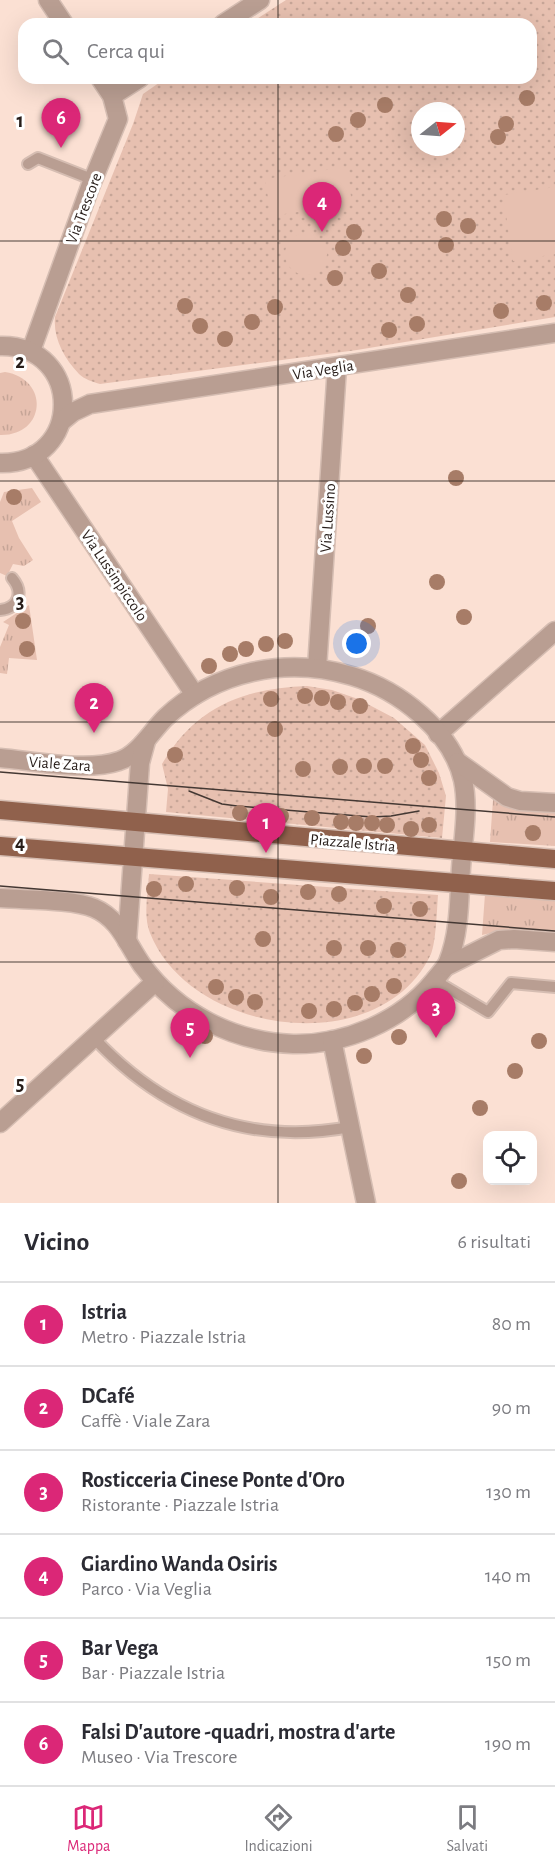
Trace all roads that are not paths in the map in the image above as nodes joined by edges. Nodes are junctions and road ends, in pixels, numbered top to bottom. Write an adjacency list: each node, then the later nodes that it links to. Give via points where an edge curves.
1 (48, 0): 3 (street)
2 (260, 0): 4 (street)
3 (60, 18)
4 (232, 18)
5 (104, 84): 7 (street)
6 (131, 84): 7 (street)
7 (112, 96): 9 (street, Via Trescore, via 117,118)
8 (28, 164): 9 (lane, via 38,158)
9 (94, 180): 12 (street, Via Trescore)
10 (555, 333): 13 (street, Via Veglia)
11 (0, 346): 12 (street)
12 (31, 351): 14 (street, via 45,360)
13 (337, 367): 15 (street, Via Veglia); 22 (street, Via Lussino)
14 (62, 389): 15 (street); 16 (street)
15 (90, 404): 16 (street, Via Veglia)
16 (62, 421): 17 (street, via 47,446)
17 (34, 456): 18 (street); 23 (street, Via Lussinpiccolo)
18 (0, 463)
19 (12, 578): 20 (lane, via 20,592 18,601)
20 (0, 610)
21 (555, 631): 24 (street)
22 (318, 668): 23 (street, via 292,666 253,671); 24 (street, via 376,686 404,702)
23 (195, 695): 25 (street)
24 (438, 734): 27 (street)
25 (146, 739): 26 (street, Viale Zara, via 123,760 104,765); 30 (street)
26 (0, 758)
27 (458, 762): 28 (street, via 507,797); 32 (street, via 465,799)
28 (555, 803)
29 (0, 810): 30 (main road)
30 (135, 822): 32 (main road, Piazzale Istria); 33 (street)
31 (0, 846): 33 (main road)
32 (462, 852): 34 (main road, Piazzale Istria); 35 (street)
33 (133, 858): 35 (main road, Piazzale Istria); 38 (street)
34 (555, 859)
35 (460, 883): 36 (main road, Piazzale Istria); 40 (street, via 455,937)
36 (555, 891)
37 (0, 898): 38 (street, via 94,908 110,918)
38 (127, 941): 42 (street)
39 (555, 942): 40 (street, via 499,940)
40 (447, 966): 41 (street)
41 (434, 980): 43 (lane, via 488,1012 511,983); 45 (street, via 418,997 385,1020)
42 (155, 982): 44 (street); 45 (street, via 199,1017 237,1035 283,1043)
43 (555, 987)
44 (94, 1038): 46 (street); 47 (lane, via 116,1061 157,1092 209,1119 276,1133 326,1132)
45 (332, 1040): 47 (street)
46 (0, 1123)
47 (350, 1127): 48 (street)
48 (366, 1203)

